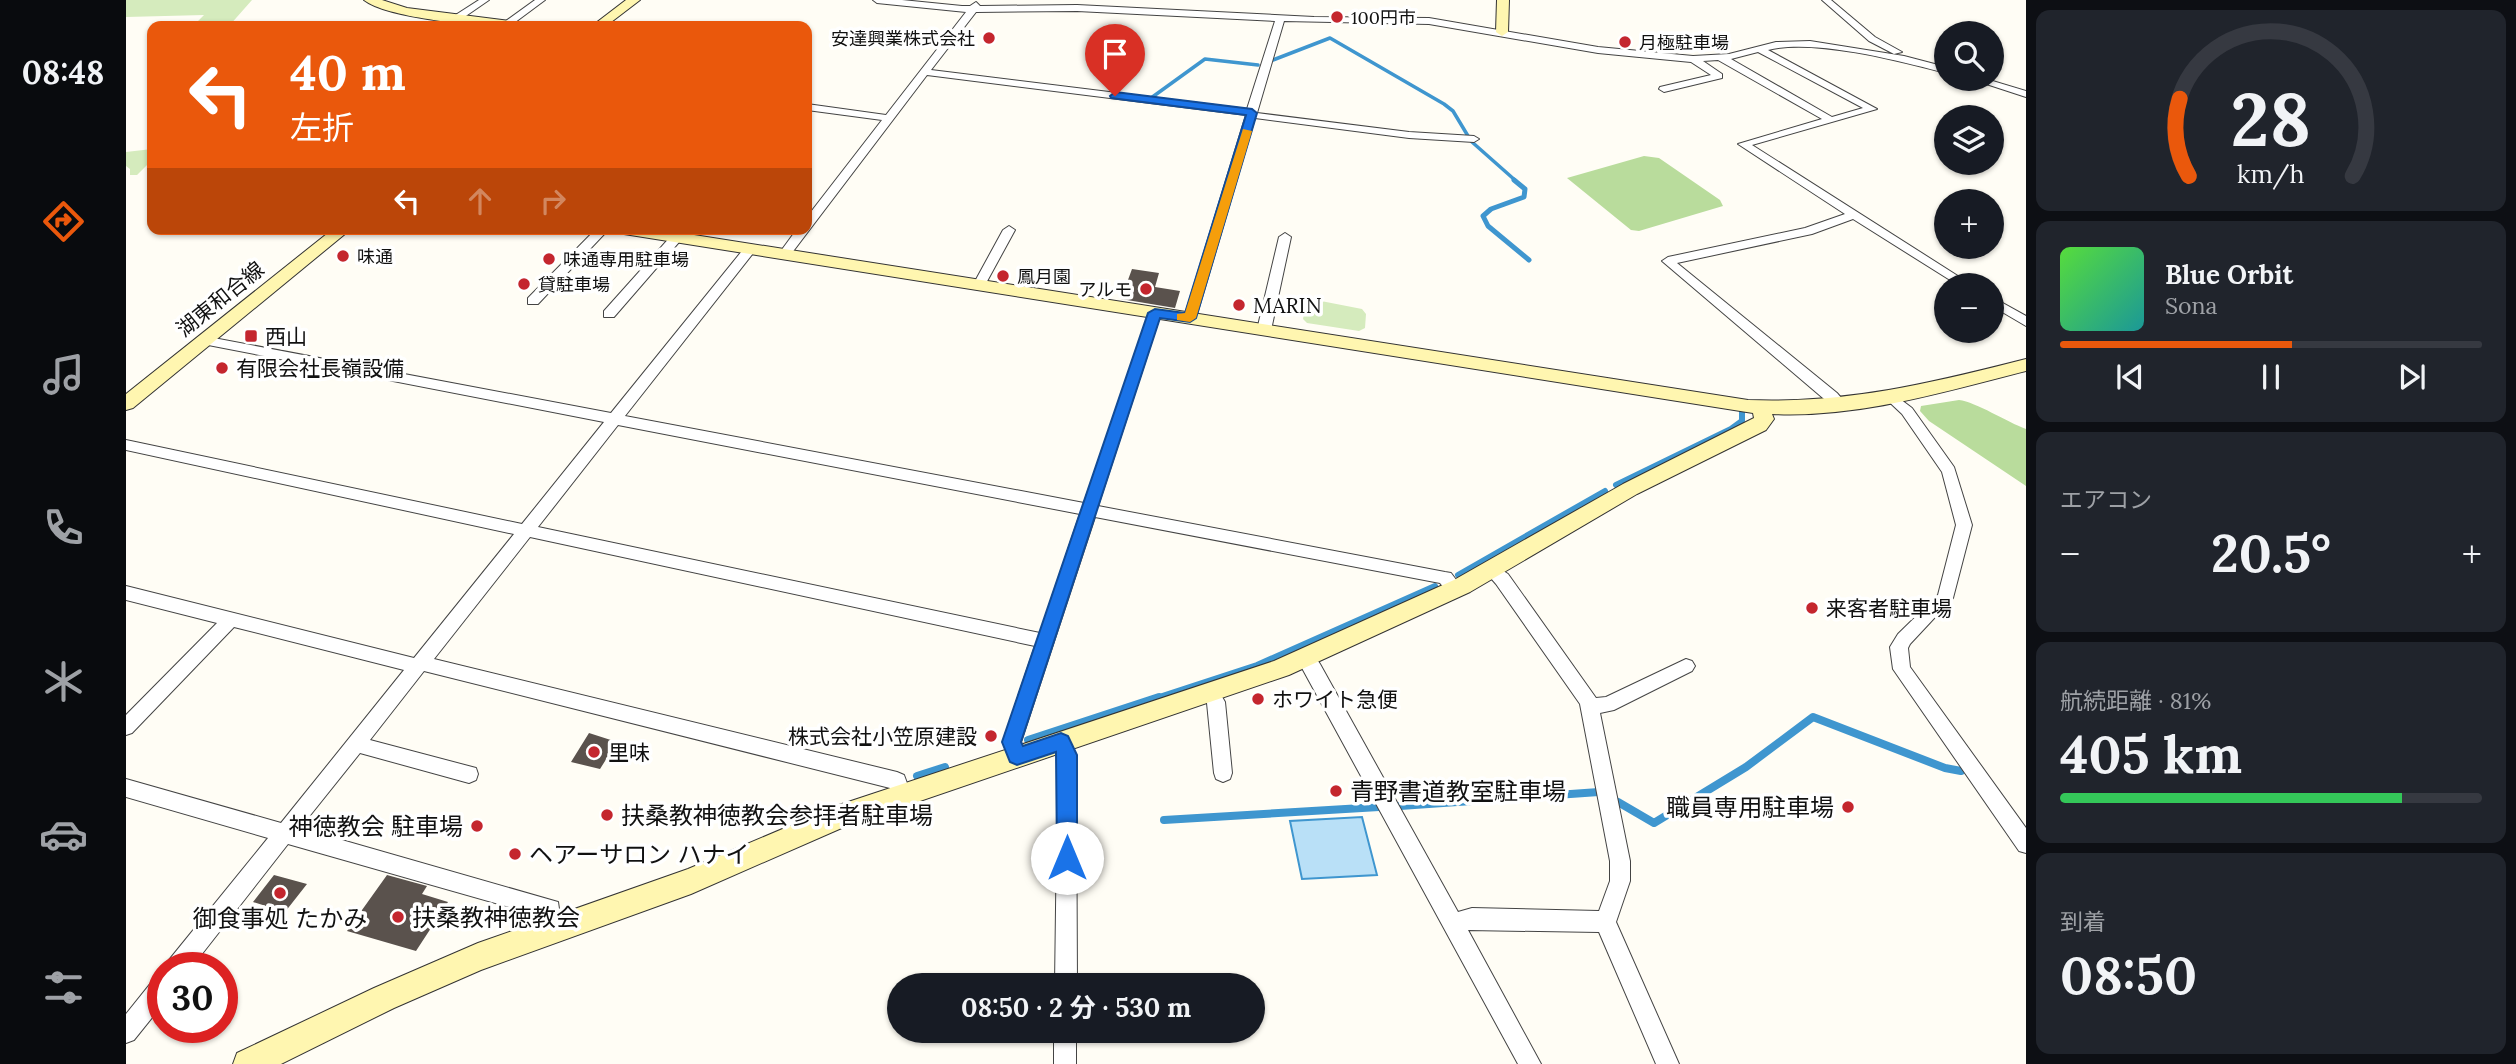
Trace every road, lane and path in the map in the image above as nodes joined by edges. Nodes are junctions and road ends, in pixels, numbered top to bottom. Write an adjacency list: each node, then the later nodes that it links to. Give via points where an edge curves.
1 (370, 0): 10 (street, via 405,11)
2 (485, 0): 10 (street)
3 (541, 0): 13 (street)
4 (634, 0): 14 (street)
5 (877, 0): 9 (street)
6 (979, 0): 9 (street)
7 (1503, 0): 15 (street)
8 (1826, 0): 18 (street)
9 (971, 9): 11 (street, via 1077,8); 21 (street)
10 (457, 18): 12 (street)
11 (1280, 18): 15 (street, via 1429,21); 26 (street)
12 (478, 21)
13 (518, 21)
14 (605, 21)
15 (1502, 32): 19 (street, via 1606,51)
16 (1759, 49): 17 (street); 18 (street, via 1810,44); 28 (street, via 1872,109)
17 (1721, 58): 19 (street); 28 (street)
18 (1902, 58): 20 (street)
19 (1693, 59): 23 (street, via 1719,76)
20 (1934, 67)
21 (923, 72): 26 (street); 27 (street)
22 (2004, 87): 24 (street)
23 (1664, 89)
24 (2026, 94)
25 (812, 108): 27 (street)
26 (1252, 114): 29 (street); 47 (street)
27 (888, 118): 31 (street)
28 (1830, 120): 30 (street, via 1743,144)
29 (1474, 139)
30 (1852, 215): 41 (street); 55 (street, via 1808,231 1668,261)
31 (812, 218)
32 (1009, 230): 42 (street)
33 (335, 235): 50 (street, 湖東和合線)
34 (597, 235): 43 (street)
35 (663, 235): 37 (street)
36 (799, 235): 40 (street)
37 (676, 237): 39 (street); 46 (street)
38 (1285, 237): 49 (street)
39 (750, 249): 40 (street); 56 (street)
40 (784, 255): 42 (street)
41 (1946, 273)
42 (979, 285): 45 (street)
43 (533, 301)
44 (2004, 308): 48 (street)
45 (1155, 313): 47 (street); 58 (street)
46 (608, 314)
47 (1190, 318): 49 (street)
48 (2026, 322)
49 (1264, 330): 54 (street)
50 (203, 340): 53 (street, 湖東和合線); 56 (street)
51 (2026, 365): 52 (street)
52 (1892, 398): 55 (street); 79 (street, via 1907,411 1950,471 1964,525 1945,598 1903,639 1899,648 1902,669)
53 (126, 404)
54 (1760, 407): 55 (street); 60 (street, via 1764,419 1759,425 1630,489)
55 (1842, 407)
56 (614, 420): 58 (street); 59 (street)
57 (126, 445): 59 (street)
58 (1089, 511): 61 (street, via 1445,578); 64 (street)
59 (527, 529): 64 (street); 66 (street)
60 (1490, 569): 61 (street); 69 (street, via 1502,579)
61 (1455, 589): 65 (street)
62 (126, 593): 63 (street)
63 (230, 619): 66 (street); 70 (street)
64 (1045, 640): 73 (street, via 1012,742)
65 (1305, 657): 68 (street); 81 (street)
66 (419, 664): 72 (street); 77 (street, via 897,781)
67 (1686, 666): 69 (street, via 1608,705)
68 (1211, 693): 71 (street); 74 (street, via 1216,702)
69 (1591, 706): 80 (street, via 1620,862 1620,881)
70 (126, 727)
71 (1061, 742): 73 (street); 84 (street, via 1068,755)
72 (356, 744): 75 (street); 78 (street)
73 (1017, 756): 77 (street)
74 (1223, 773)
75 (470, 774)
76 (126, 788): 78 (street)
77 (901, 794): 82 (street, via 691,881)
78 (285, 833): 82 (street, via 551,909); 83 (street)
79 (2026, 844)
80 (1605, 922): 81 (street, via 1472,918); 91 (street)
81 (1453, 924): 90 (street)
82 (552, 929): 88 (street, via 408,988)
83 (190, 952)
84 (1066, 973)
85 (147, 1006): 86 (street)
86 (126, 1032)
87 (1065, 1043): 89 (street)
88 (248, 1064)
89 (1065, 1064)
90 (1530, 1064)
91 (1668, 1064)

